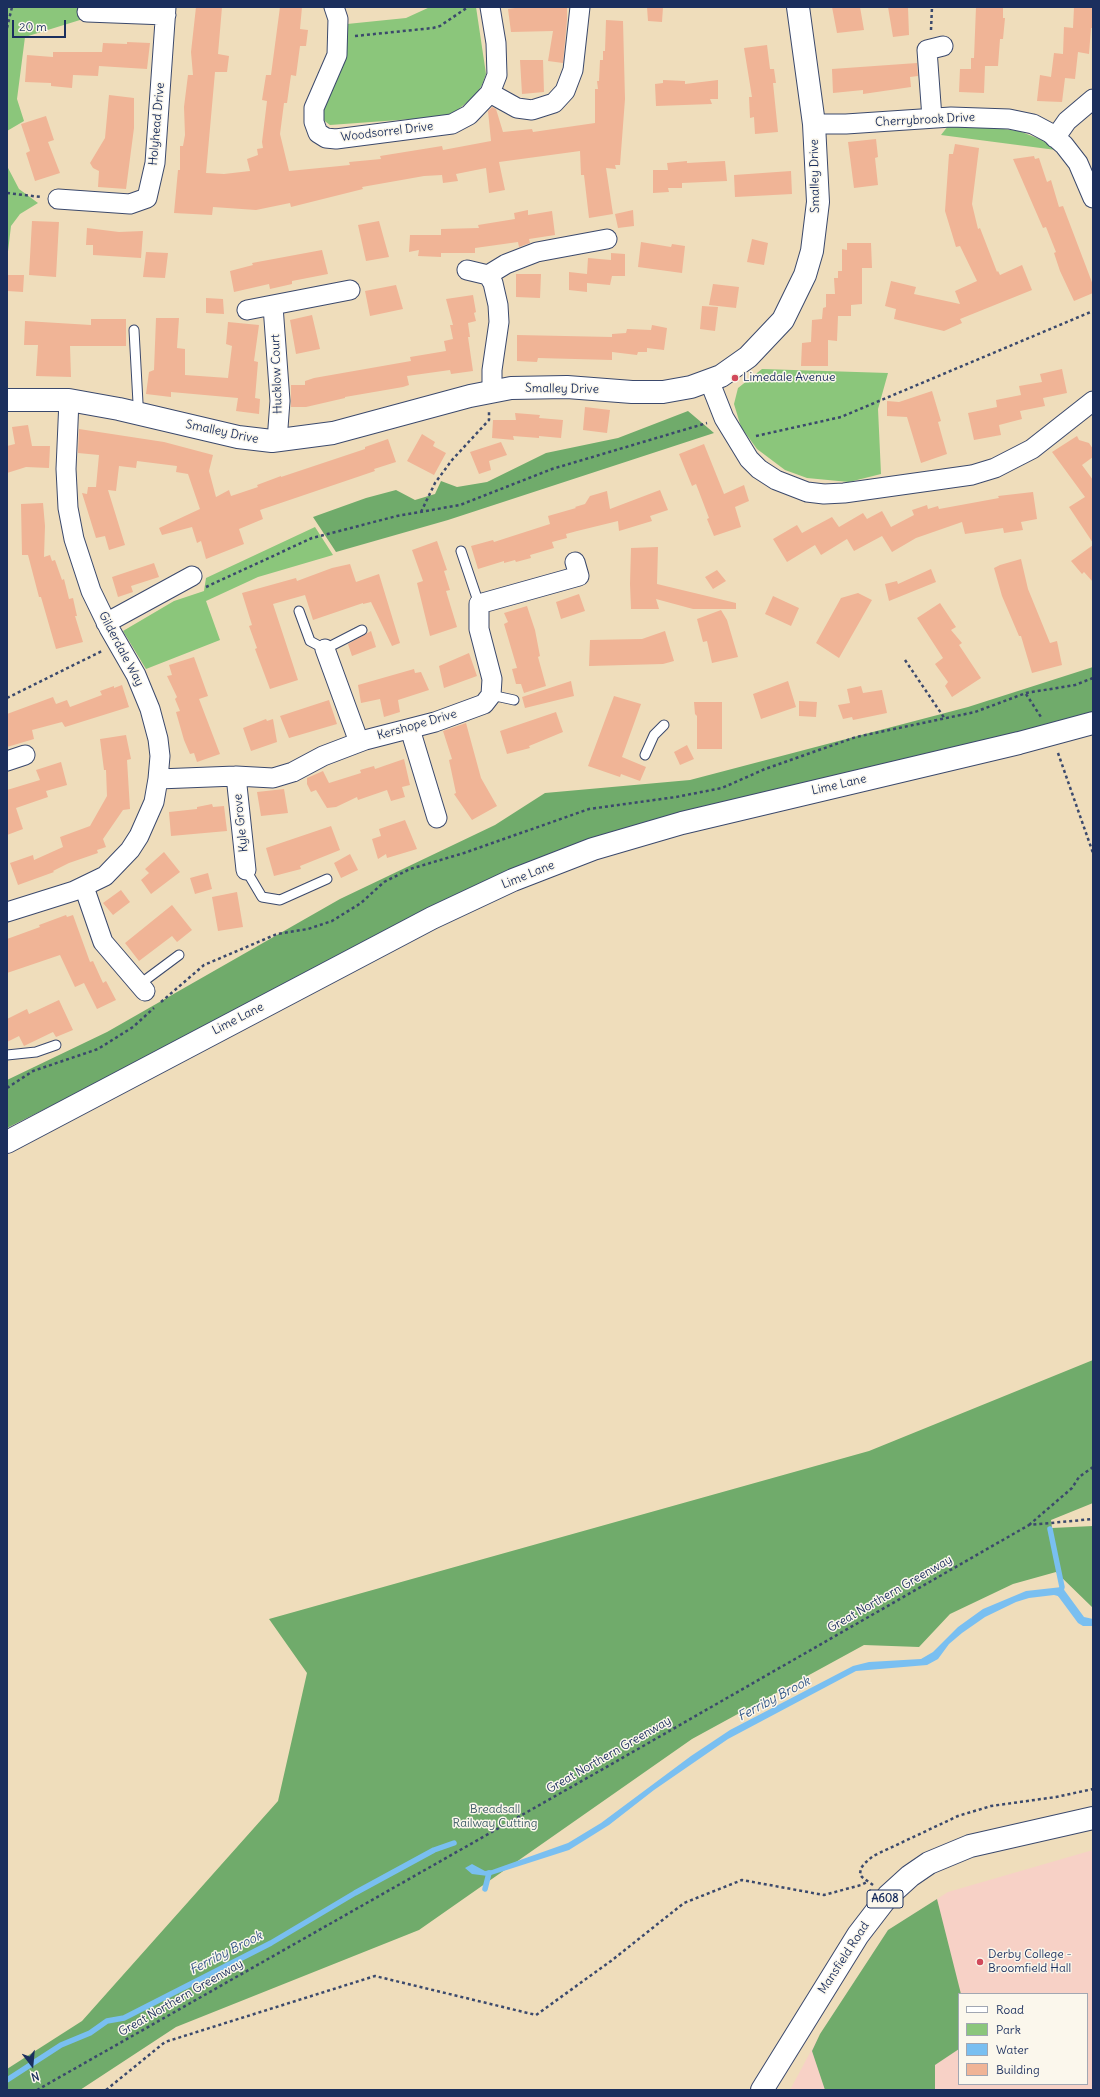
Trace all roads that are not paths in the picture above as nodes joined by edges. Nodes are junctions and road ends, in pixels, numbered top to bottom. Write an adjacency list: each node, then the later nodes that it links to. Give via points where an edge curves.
1 (334, 7): 8 (street, Woodsorrel Drive, via 338,18 336,54 314,108 314,122 318,134 336,139 452,124 469,115)
2 (490, 7): 8 (street, Woodsorrel Drive, via 497,75)
3 (580, 7): 8 (street, via 573,70 565,91 554,103 532,110 517,108)
4 (798, 7): 11 (street, Smalley Drive)
5 (166, 11): 6 (street); 14 (street, Holyhead Drive, via 155,163 147,198 130,204)
6 (87, 12)
7 (942, 46): 10 (street, via 928,50)
8 (490, 94)
9 (1093, 99): 12 (street, via 1068,121)
10 (932, 118): 11 (street, Cherrybrook Drive); 12 (street, Cherrybrook Drive, via 1009,119 1033,124)
11 (814, 124): 22 (street, Smalley Drive, via 818,202 812,251 805,276 783,320 768,337 748,357 721,376)
12 (1055, 138): 13 (street, Cherrybrook Drive, via 1078,163)
13 (1093, 198)
14 (58, 199)
15 (607, 238): 17 (street, via 537,252 506,264)
16 (467, 270): 17 (street)
17 (488, 275): 23 (street, via 493,283 499,322 492,370)
18 (350, 290): 19 (street)
19 (274, 306): 20 (street); 28 (street, Hucklow Court, via 280,401)
20 (247, 310)
21 (134, 330): 27 (lane, via 138,403)
22 (709, 380): 23 (street, Smalley Drive, via 691,387 663,392 540,386); 26 (street, via 724,418 749,459 776,480 807,492 844,493 972,475 995,468 1032,449)
23 (492, 392): 28 (street, Smalley Drive, via 334,433)
24 (7, 400): 25 (street, Smalley Drive)
25 (70, 400): 27 (street, Smalley Drive); 34 (street, Gilderdale Way, via 66,449 68,508 74,539 86,576)
26 (1093, 401)
27 (136, 413): 28 (street, Smalley Drive, via 238,437)
28 (277, 441)
29 (460, 551): 32 (lane)
30 (575, 562): 32 (street, via 579,576)
31 (192, 576): 34 (street)
32 (479, 604): 37 (street, via 478,629 492,679)
33 (299, 611): 36 (lane, via 310,641)
34 (106, 623): 47 (street, Gilderdale Way, via 136,675 154,722 160,756)
35 (362, 630): 36 (lane)
36 (325, 649): 42 (street)
37 (491, 695): 38 (lane); 41 (street, Kershope Drive, via 484,704)
38 (514, 700)
39 (1093, 723): 57 (street, Lime Lane, via 682,823 593,849 513,880 418,926)
40 (664, 724): 43 (lane, via 654,735)
41 (410, 729): 42 (street, Kershope Drive); 48 (street)
42 (358, 742): 46 (street, Kershope Drive, via 293,772 273,778)
43 (645, 755)
44 (25, 756): 45 (street)
45 (7, 761)
46 (236, 776): 47 (street, Kershope Drive); 49 (street, Kyle Grove)
47 (158, 779): 51 (street, Gilderdale Way, via 148,820 130,850 104,876)
48 (437, 818)
49 (246, 870): 50 (lane, via 262,897 280,900)
50 (327, 880)
51 (84, 887): 52 (street, Gilderdale Way, via 37,904); 54 (street, via 103,942)
52 (8, 910)
53 (179, 955): 54 (lane)
54 (143, 988)
55 (56, 1045): 56 (lane, via 36,1052)
56 (7, 1055)
57 (7, 1142)
58 (1093, 1818): 59 (street, Mansfield Road / A608, via 970,1846 928,1863 910,1876 888,1896 858,1935)
59 (762, 2090)

